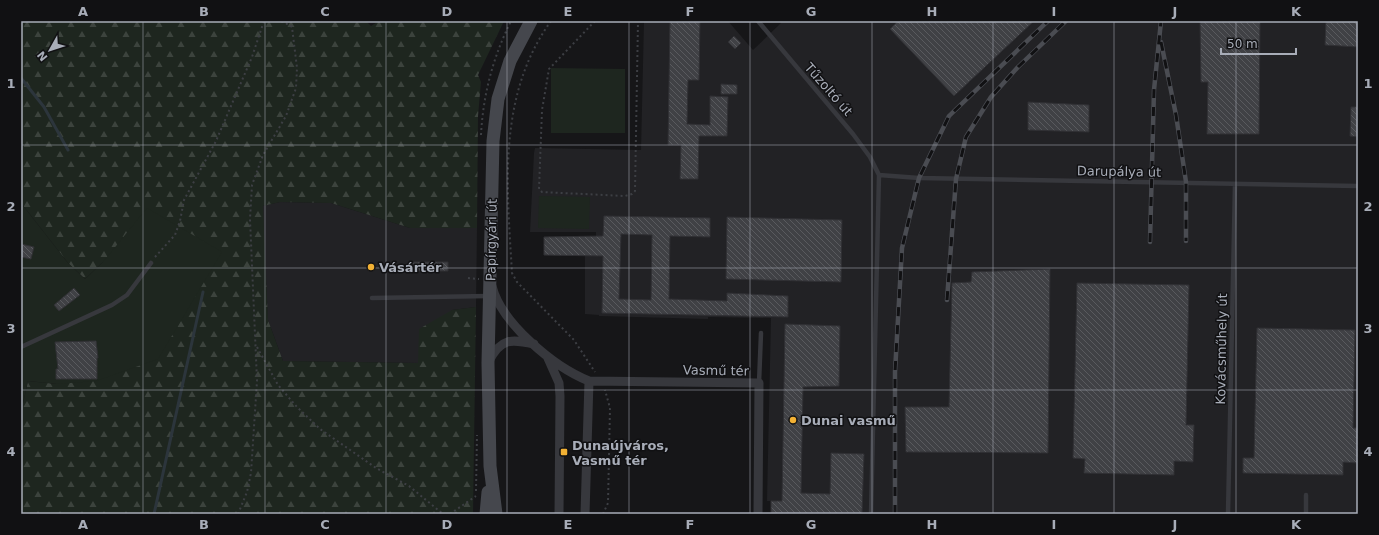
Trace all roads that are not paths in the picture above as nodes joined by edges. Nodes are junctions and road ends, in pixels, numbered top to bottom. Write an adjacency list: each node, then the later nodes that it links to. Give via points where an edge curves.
1 (531, 21): 7 (street, Papírgyári út, via 510,61 498,99 493,141)
2 (758, 21): 3 (lane, Tűzoltó út, via 853,134)
3 (880, 175): 4 (lane, Darupálya út, via 919,178); 24 (lane)
4 (1235, 184): 5 (lane, Darupálya út); 25 (lane, Kovácsműhely út)
5 (1358, 186)
6 (151, 264): 12 (lane, via 128,295 112,305)
7 (490, 277): 8 (street, Papírgyári út); 11 (street, Vasmű tér, via 504,314)
8 (490, 296): 9 (lane); 14 (street, Papírgyári út)
9 (372, 298)
10 (761, 333): 16 (lane)
11 (534, 344): 13 (street, Vasmű tér); 14 (street, via 519,341 502,343 495,349)
12 (21, 347)
13 (547, 354): 15 (street, Vasmű tér, via 577,376); 21 (street, via 559,383 560,396)
14 (488, 363): 17 (street, Papírgyári út)
15 (589, 381): 16 (street, Vasmű tér); 22 (street)
16 (760, 383): 23 (street, Vasmű tér)
17 (490, 466): 19 (street); 20 (street)
18 (1306, 495): 26 (lane)
19 (486, 514)
20 (496, 514)
21 (559, 514)
22 (585, 514)
23 (758, 514)
24 (871, 514)
25 (1228, 514)
26 (1306, 514)

